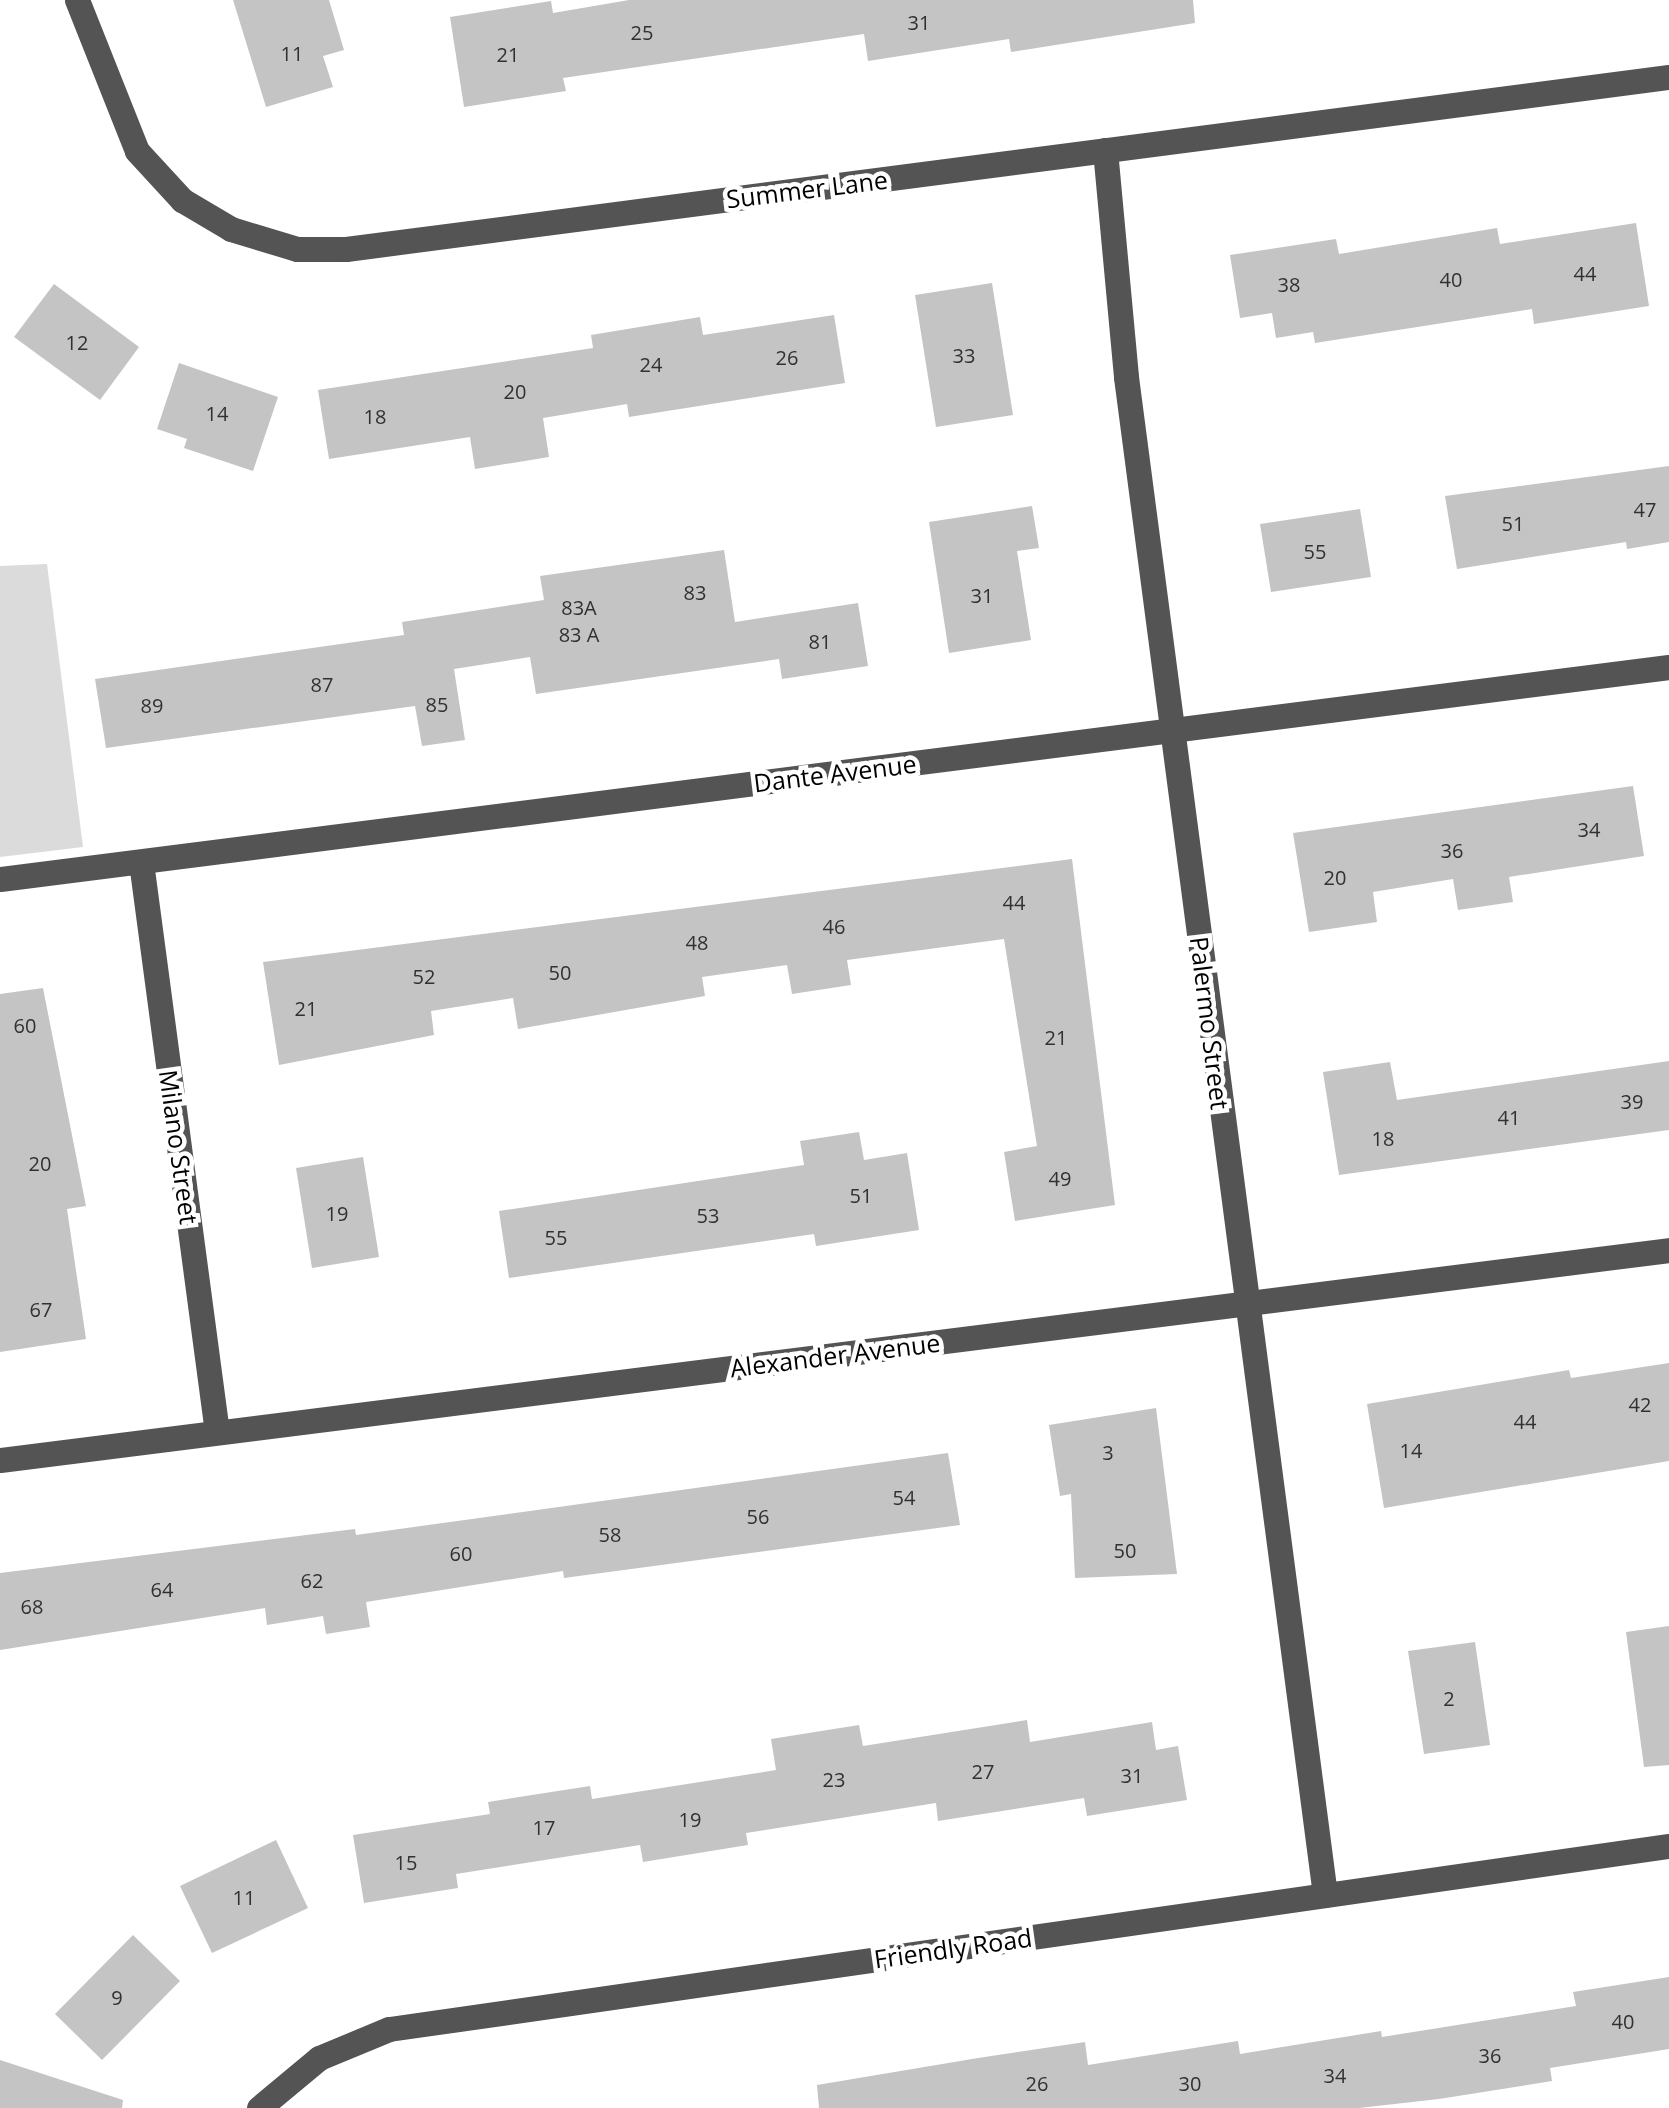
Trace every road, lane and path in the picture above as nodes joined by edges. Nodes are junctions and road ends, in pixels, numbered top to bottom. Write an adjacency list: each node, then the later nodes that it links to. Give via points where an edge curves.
1 (77, 0): 3 (street, Summer Lane, via 137,150 182,200 230,229 297,249 346,249)
2 (1669, 76): 3 (street, Summer Lane)
3 (1104, 150): 5 (street, Palermo Street)
4 (1669, 668): 5 (street, Dante Avenue)
5 (1172, 730): 6 (street, Dante Avenue); 9 (street, Palermo Street)
6 (140, 862): 7 (street, Dante Avenue); 10 (street, Milano Street)
7 (0, 879)
8 (1669, 1250): 9 (street, Alexander Avenue)
9 (1246, 1304): 10 (street, Alexander Avenue); 13 (street, Palermo Street)
10 (217, 1432): 11 (street, Alexander Avenue)
11 (0, 1460)
12 (1669, 1846): 13 (street, Friendly Road)
13 (1324, 1895): 14 (street, Friendly Road, via 390,2028 319,2058)
14 (259, 2108)

